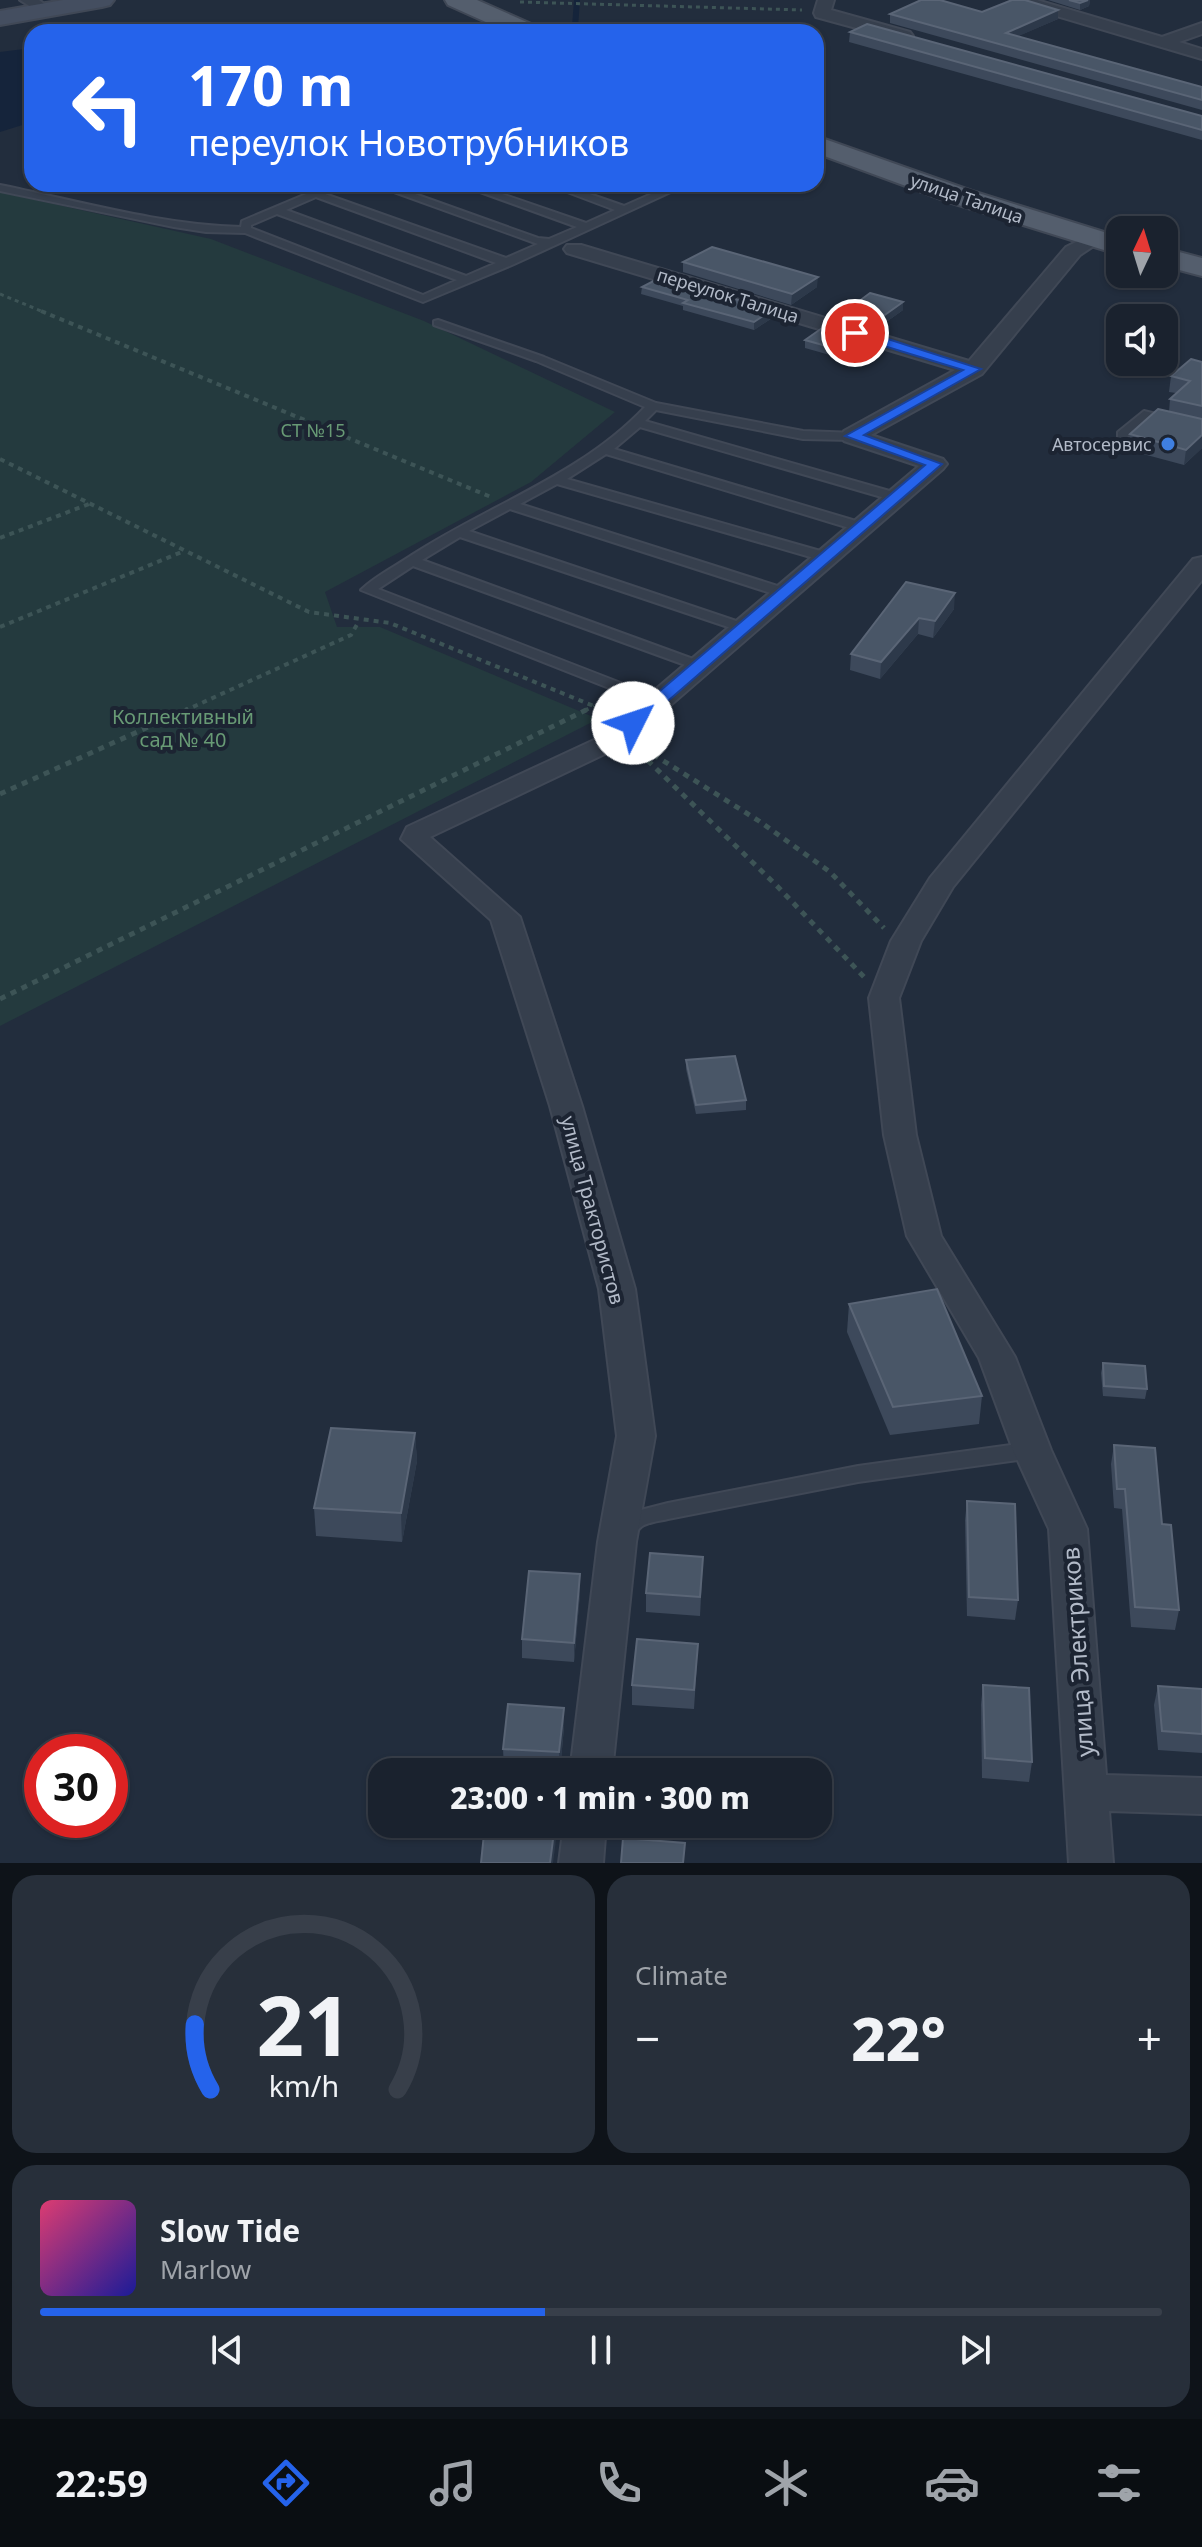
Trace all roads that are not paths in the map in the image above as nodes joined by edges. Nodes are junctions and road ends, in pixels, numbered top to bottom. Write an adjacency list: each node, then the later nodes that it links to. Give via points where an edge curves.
1 (102, 0): 4 (main road)
2 (457, 0): 7 (main road)
3 (1019, 0): 10 (street)
4 (36, 5): 6 (main road)
5 (824, 7): 9 (street)
6 (0, 18)
7 (511, 24)
8 (1202, 28): 10 (street)
9 (923, 41)
10 (1163, 42): 11 (street)
11 (1202, 54)
12 (824, 147): 25 (main road, улица Талица)
13 (0, 188): 23 (lane, via 184,226)
14 (321, 192): 19 (lane)
15 (399, 192): 24 (lane)
16 (486, 192): 22 (lane)
17 (574, 192): 21 (lane)
18 (665, 192): 21 (lane)
19 (316, 194): 20 (lane); 29 (lane)
20 (277, 210): 23 (lane, via 246,223); 31 (lane)
21 (625, 210): 22 (lane)
22 (588, 227): 24 (lane)
23 (246, 230): 31 (lane, via 423,299)
24 (552, 243): 29 (lane)
25 (1106, 243)
26 (1106, 243): 33 (street, via 1073,251)
27 (574, 249): 33 (street, переулок Талица)
28 (1178, 261): 30 (main road)
29 (508, 263): 31 (lane)
30 (1202, 267)
31 (467, 280)
32 (438, 323): 34 (lane)
33 (974, 369): 38 (street)
34 (653, 406): 35 (lane); 38 (lane, via 803,435)
35 (639, 423): 39 (lane); 41 (lane)
36 (1202, 429): 37 (lane, via 1144,415)
37 (1122, 435)
38 (852, 436): 41 (street, via 935,464)
39 (605, 450): 40 (lane); 43 (lane)
40 (556, 480): 42 (lane); 45 (lane)
41 (896, 497): 43 (street)
42 (511, 505): 44 (lane); 48 (lane)
43 (861, 527): 45 (street)
44 (458, 532): 46 (lane); 49 (lane)
45 (826, 557): 48 (street)
46 (412, 561): 50 (lane); 51 (lane, via 368,590)
47 (1202, 564): 52 (street, улица Электриков, via 940,884 906,941 884,998 900,1135 924,1236 997,1357)
48 (785, 593): 49 (street)
49 (743, 628): 50 (street)
50 (699, 666): 51 (street)
51 (657, 702): 53 (street, улица Трактористов, via 627,729 417,833 415,839 505,917 566,1106 617,1289 636,1436)
52 (1032, 1450): 53 (lane, via 858,1474 668,1511 636,1519); 55 (street, улица Электриков, via 1068,1529)
53 (617, 1542): 54 (street, улица Трактористов)
54 (593, 1758)
55 (1088, 1792): 56 (street); 59 (street, улица Электриков)
56 (1202, 1796)
57 (584, 1838): 58 (street)
58 (581, 1863)
59 (1091, 1863)

